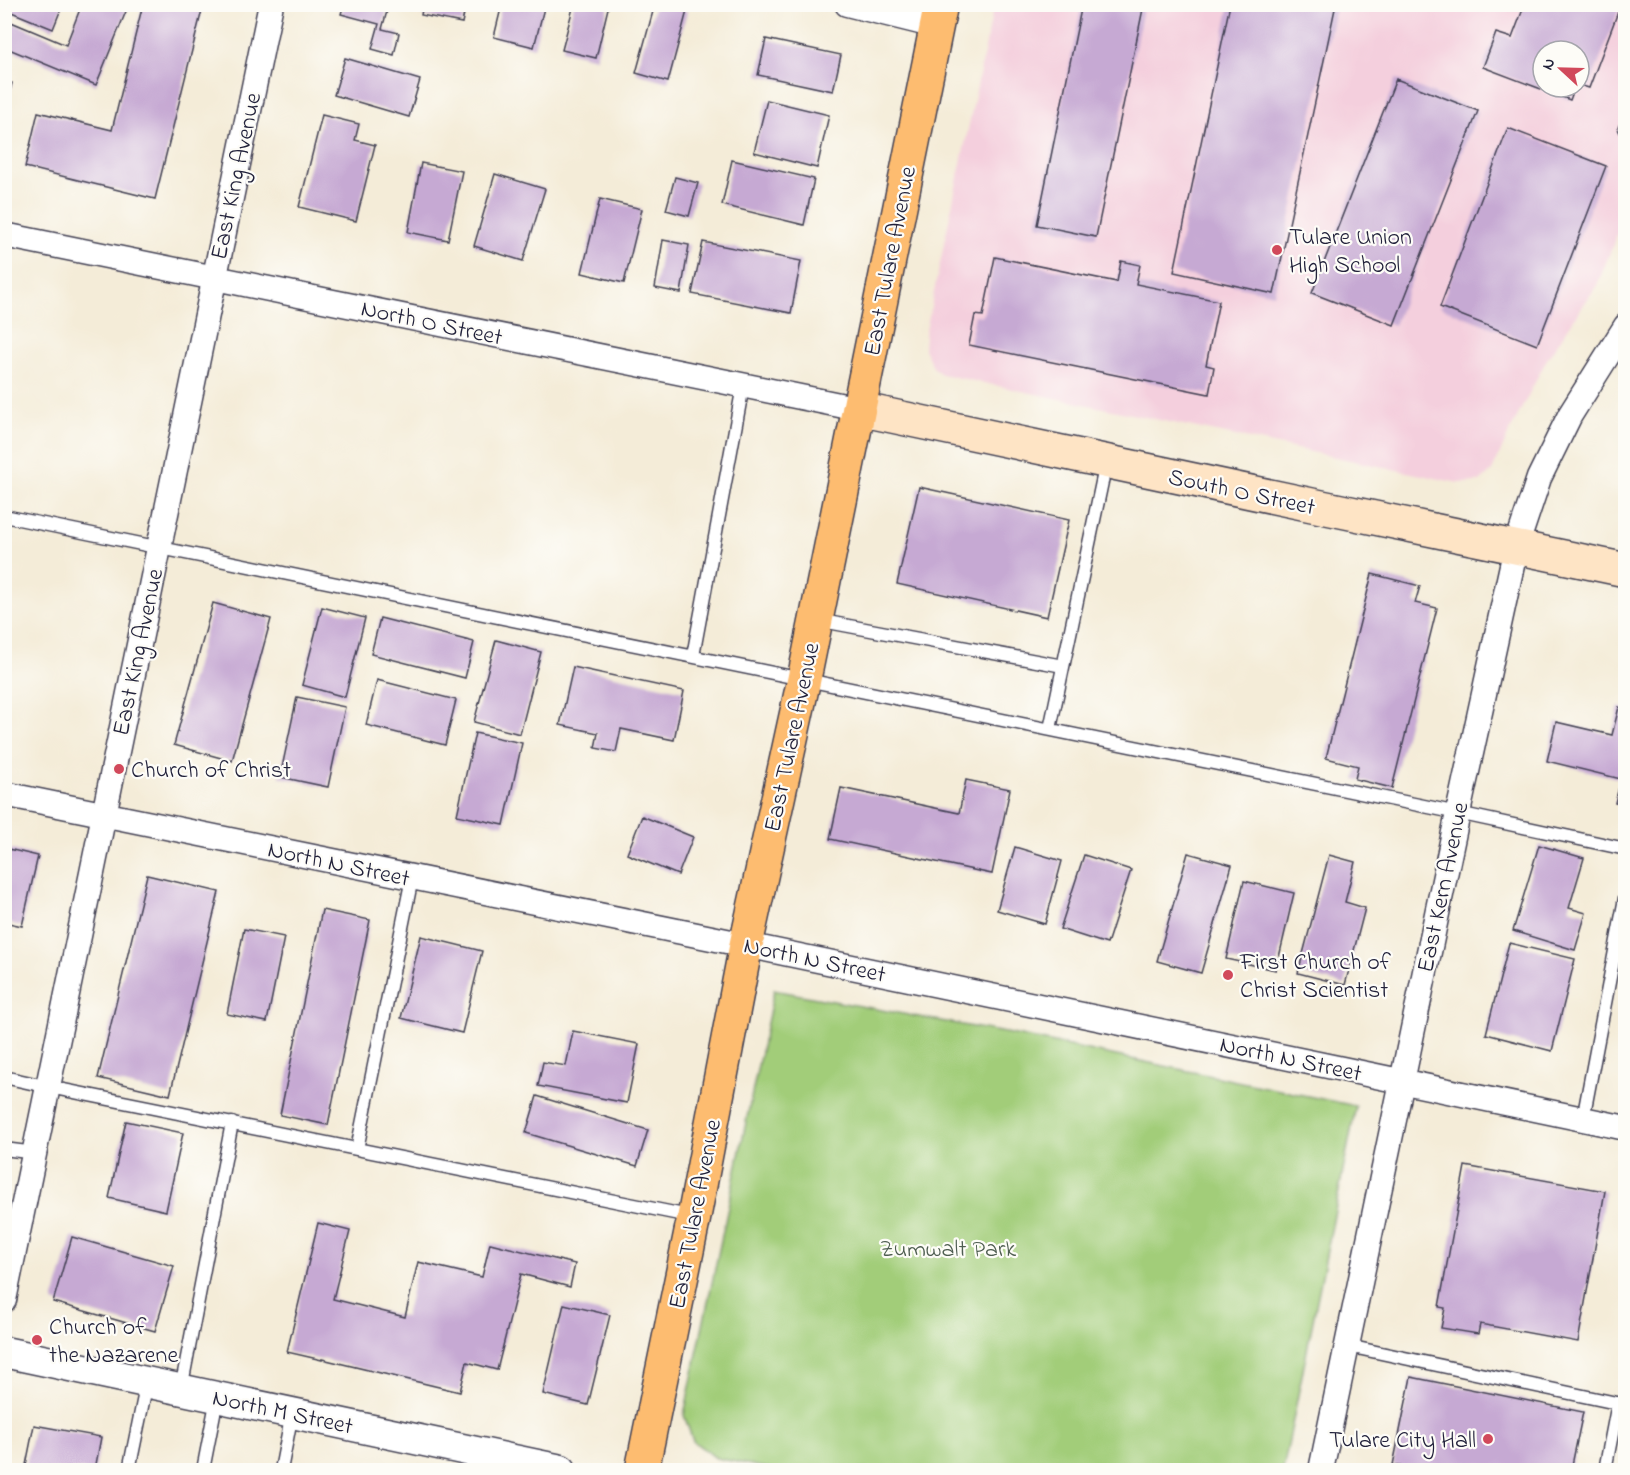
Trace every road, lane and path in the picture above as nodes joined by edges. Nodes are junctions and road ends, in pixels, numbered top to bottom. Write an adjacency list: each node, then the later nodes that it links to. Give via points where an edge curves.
1 (271, 4): 5 (street, East King Avenue)
2 (847, 4): 3 (street)
3 (939, 15): 8 (main road, East Tulare Avenue)
4 (4, 235): 5 (street, North O Street)
5 (214, 277): 7 (street, North O Street); 12 (street, East King Avenue)
6 (1626, 326): 11 (street, East Kern Avenue, via 1565,425 1539,478)
7 (743, 386): 8 (street, North O Street); 15 (lane)
8 (859, 409): 9 (main road, South O Street); 14 (main road, East Tulare Avenue)
9 (1107, 462): 11 (main road, South O Street); 16 (lane)
10 (4, 516): 12 (lane)
11 (1516, 547): 13 (main road, South O Street); 20 (street, East Kern Avenue)
12 (159, 548): 15 (lane); 21 (street, East King Avenue)
13 (1626, 570)
14 (816, 620): 16 (lane); 17 (main road, East Tulare Avenue)
15 (693, 656): 17 (lane)
16 (1064, 666): 18 (lane)
17 (804, 679): 18 (lane); 25 (main road, East Tulare Avenue)
18 (1050, 729): 20 (lane)
19 (4, 794): 21 (street, North N Street)
20 (1458, 813): 22 (lane); 27 (street, East Kern Avenue)
21 (104, 815): 23 (street, North N Street); 28 (street, East King Avenue)
22 (1626, 849)
23 (412, 878): 25 (street, North N Street); 33 (lane)
24 (1626, 892): 29 (lane)
25 (746, 945): 27 (street, North N Street); 35 (main road, East Tulare Avenue)
26 (4, 1077): 28 (lane)
27 (1401, 1081): 29 (street, North N Street); 37 (street, East Kern Avenue)
28 (49, 1087): 30 (lane); 34 (street, East King Avenue)
29 (1582, 1119): 31 (street, North N Street)
30 (232, 1124): 33 (lane); 40 (lane)
31 (1626, 1128)
32 (4, 1149): 34 (lane)
33 (357, 1149): 35 (lane)
34 (35, 1153): 36 (street, East King Avenue)
35 (694, 1217): 48 (main road, East Tulare Avenue)
36 (4, 1300)
37 (1348, 1346): 42 (lane); 49 (street, East Kern Avenue)
38 (4, 1352): 39 (street, North M Street)
39 (147, 1383): 40 (street, North M Street); 44 (lane)
40 (180, 1390): 41 (street, North M Street)
41 (218, 1397): 43 (street, North M Street); 45 (lane)
42 (1622, 1404): 50 (lane)
43 (292, 1413): 46 (lane); 47 (street, North M Street)
44 (129, 1470)
45 (203, 1470)
46 (281, 1470)
47 (561, 1470)
48 (642, 1470)
49 (1321, 1470)
50 (1605, 1470)

